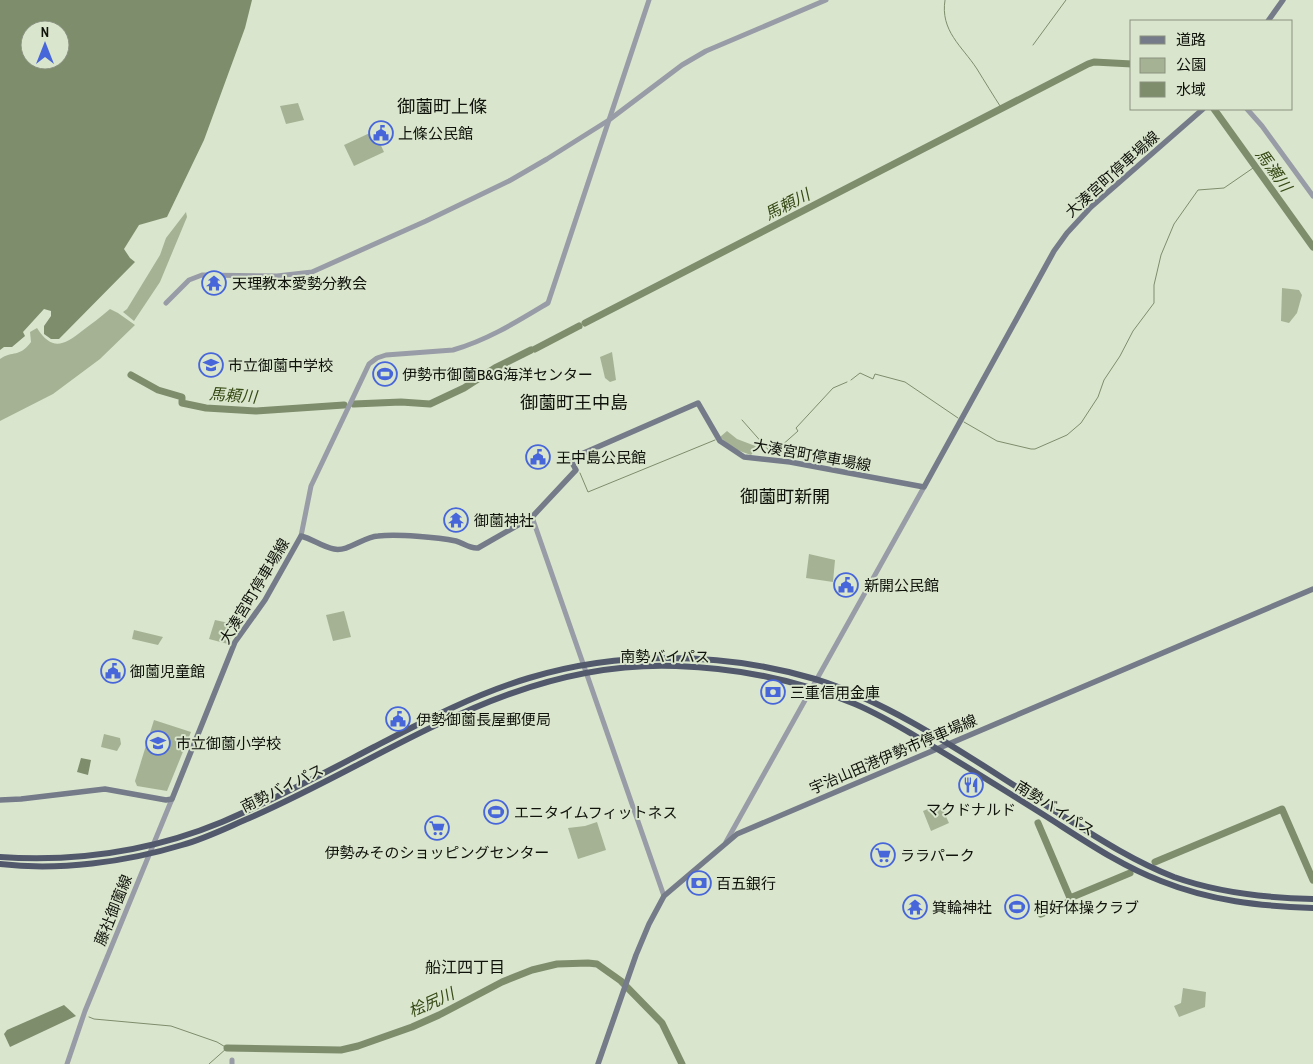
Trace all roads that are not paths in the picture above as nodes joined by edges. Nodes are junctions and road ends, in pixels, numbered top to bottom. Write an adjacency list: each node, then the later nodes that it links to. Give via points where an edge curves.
1 (649, 0): 7 (street)
2 (826, 0): 7 (street, via 691,59)
3 (1283, 0): 4 (main road)
4 (1269, 20)
5 (1202, 110): 10 (main road, 大湊宮町停車場線, via 1067,233)
6 (1248, 110): 8 (street)
7 (609, 120): 9 (street, via 495,188 312,272 277,276 202,275 189,280); 12 (street, via 548,302 487,338 463,347 386,355 370,364 311,486)
8 (1313, 196)
9 (166, 303)
10 (924, 487): 11 (main road, 大湊宮町停車場線, via 733,452 720,441 698,403 570,459 576,470); 16 (street)
11 (532, 517): 12 (main road, 大湊宮町停車場線, via 474,548 457,541 376,536 335,550); 14 (street)
12 (301, 536): 20 (main road, 大湊宮町停車場線, via 265,600 235,642)
13 (1313, 589): 18 (main road, 宇治山田港伊勢市停車場線)
14 (582, 664): 15 (street); 16 (highway, 南勢バイパス, via 633,658 711,659 778,669); 23 (highway, 南勢バイパス, via 525,679 439,713 227,819)
15 (585, 672): 17 (highway, 南勢バイパス, via 653,666 710,668 770,677); 24 (highway, 南勢バイパス, via 533,685 452,717 276,807 218,832); 27 (street)
16 (816, 680): 17 (street); 18 (highway, 南勢バイパス, via 865,699)
17 (812, 688): 19 (highway, 南勢バイパス, via 858,705); 22 (street)
18 (948, 744): 19 (main road, 宇治山田港伊勢市停車場線); 28 (highway, 南勢バイパス, via 1121,851 1160,871 1226,891)
19 (938, 749): 22 (main road, 宇治山田港伊勢市停車場線, via 753,826); 29 (highway, 南勢バイパス, via 1079,838 1144,874 1178,888 1230,901)
20 (172, 799): 21 (main road, via 105,790); 23 (street, 藤社御薗線)
21 (0, 800)
22 (726, 842): 27 (main road, 宇治山田港伊勢市停車場線)
23 (155, 844): 24 (street, 藤社御薗線); 25 (highway, 南勢バイパス, via 88,856)
24 (150, 854): 26 (highway, 南勢バイパス, via 90,864); 30 (street, 藤社御薗線, via 80,1023)
25 (0, 857)
26 (0, 864)
27 (664, 896): 31 (main road, 宇治山田港伊勢市停車場線, via 649,924)
28 (1313, 899)
29 (1313, 908)
30 (68, 1064)
31 (598, 1064)

